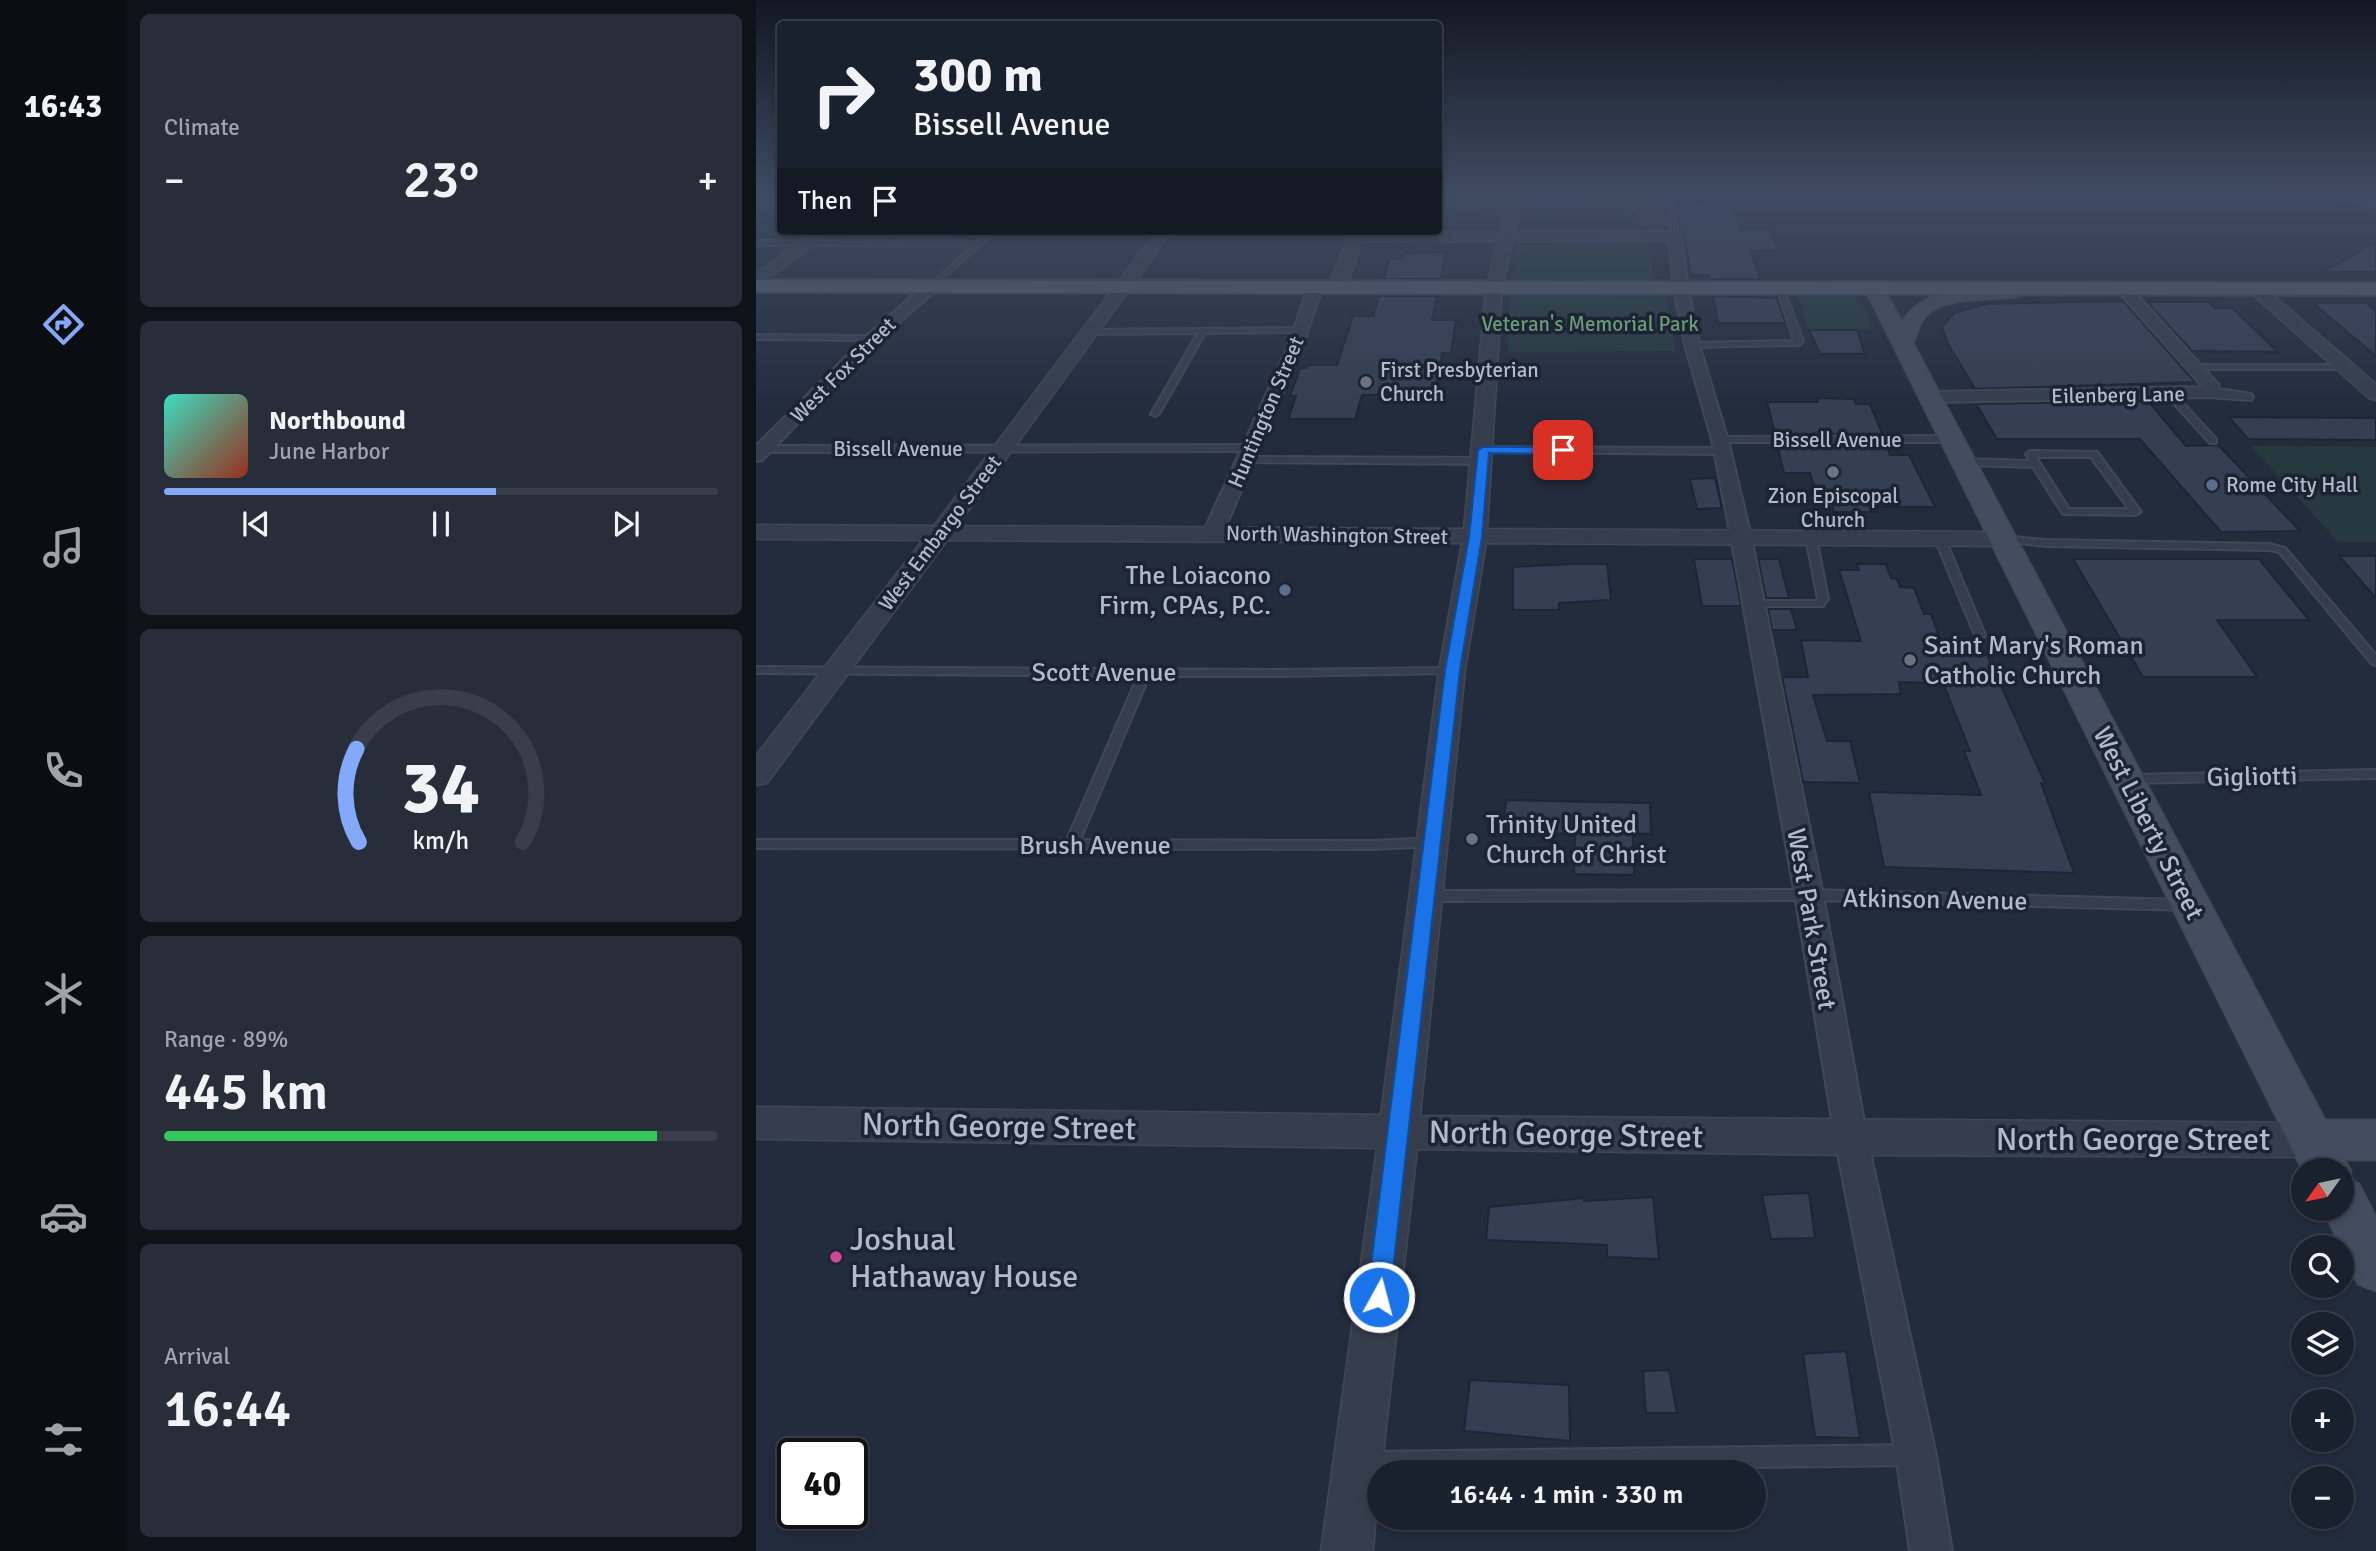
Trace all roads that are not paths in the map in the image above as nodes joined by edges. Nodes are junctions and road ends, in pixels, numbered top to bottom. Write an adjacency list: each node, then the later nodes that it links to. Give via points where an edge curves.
1 (775, 266): 7 (street)
2 (954, 266): 9 (lane)
3 (1137, 266): 10 (street, West Embargo Street)
4 (1337, 266): 11 (street)
5 (1499, 266): 13 (street)
6 (1678, 266): 14 (street, West Park Street)
7 (756, 280)
8 (756, 286): 9 (main road)
9 (932, 286): 10 (main road); 24 (street, West Fox Street)
10 (1121, 287): 11 (main road); 22 (street, West Embargo Street)
11 (1325, 288): 13 (main road); 20 (street, Huntington Street)
12 (1780, 288): 14 (main road); 15 (main road); 26 (lane, via 1796,343)
13 (1494, 289): 14 (main road); 41 (street)
14 (1681, 289): 26 (street, West Park Street)
15 (1875, 289): 16 (main road); 25 (main road, West Liberty Street)
16 (2035, 289): 17 (main road); 25 (main road, via 1960,296 1936,303 1921,309)
17 (2124, 289): 19 (main road); 27 (street, Eilenberg Lane)
18 (2376, 289): 19 (main road)
19 (2256, 290): 28 (street)
20 (1301, 330): 21 (lane); 40 (street, Huntington Street)
21 (1203, 331): 22 (lane); 34 (lane)
22 (1091, 332): 37 (street, West Embargo Street)
23 (756, 337): 24 (lane)
24 (873, 338): 38 (street, West Fox Street)
25 (1903, 341): 32 (main road, West Liberty Street)
26 (1692, 345): 36 (street, West Park Street)
27 (2193, 367): 28 (lane); 29 (street, Eilenberg Lane, via 2212,387)
28 (2346, 367): 31 (street)
29 (2208, 392): 30 (street, Eilenberg Lane); 33 (street)
30 (2170, 394): 32 (street, Eilenberg Lane); 35 (lane)
31 (2376, 394)
32 (1932, 397): 39 (main road, West Liberty Street)
33 (2245, 397)
34 (1155, 414)
35 (2213, 441)
36 (1720, 445): 39 (lane, Bissell Avenue); 41 (lane, Bissell Avenue); 47 (street, West Park Street)
37 (1004, 449): 38 (lane, Bissell Avenue); 40 (lane, Bissell Avenue); 44 (street, West Embargo Street)
38 (759, 451)
39 (1959, 451): 42 (lane, Bissell Avenue); 50 (main road, West Liberty Street)
40 (1248, 454): 41 (lane, Bissell Avenue); 45 (street, Huntington Street)
41 (1483, 455): 46 (street)
42 (2035, 464): 42 (lane, via 2066,512 2136,512 2094,454 2030,454)
43 (756, 532): 44 (street, North Washington Street)
44 (939, 533): 45 (street, North Washington Street); 55 (street, West Embargo Street)
45 (1213, 533): 46 (street, North Washington Street)
46 (1475, 537): 47 (street, North Washington Street); 56 (street)
47 (1741, 537): 48 (street, North Washington Street); 51 (street, West Park Street)
48 (1811, 537): 49 (street, North Washington Street); 51 (lane, via 1823,599 1819,604)
49 (1940, 539): 50 (street, North Washington Street); 52 (lane)
50 (2003, 539): 53 (lane, via 2282,550); 60 (main road, West Liberty Street)
51 (1751, 604): 64 (street, West Park Street)
52 (1980, 635)
53 (2376, 662)
54 (756, 670): 55 (lane, Scott Avenue)
55 (837, 670): 57 (lane, Scott Avenue); 59 (street, West Embargo Street)
56 (1452, 670): 57 (lane, Scott Avenue); 61 (street)
57 (1145, 672): 63 (lane)
58 (2376, 774): 60 (lane, Gigliotti)
59 (756, 776)
60 (2128, 779): 66 (main road, West Liberty Street)
61 (1433, 842): 63 (lane, Brush Avenue); 65 (street)
62 (756, 844): 63 (lane, Brush Avenue)
63 (1072, 845)
64 (1809, 895): 65 (lane, Atkinson Avenue); 66 (lane, Atkinson Avenue); 69 (street, West Park Street)
65 (1427, 896): 68 (street)
66 (2191, 905): 71 (main road, West Liberty Street)
67 (756, 1123): 68 (street, North George Street)
68 (1399, 1131): 69 (street, North George Street); 75 (street)
69 (1851, 1138): 71 (street, North George Street); 74 (street, West Park Street)
70 (2376, 1140): 71 (main road, North George Street)
71 (2319, 1155)
72 (2353, 1222): 73 (main road)
73 (2376, 1268)
74 (1916, 1455): 75 (lane); 77 (street, West Park Street)
75 (1358, 1462): 76 (street)
76 (1347, 1551)
77 (1931, 1551)

